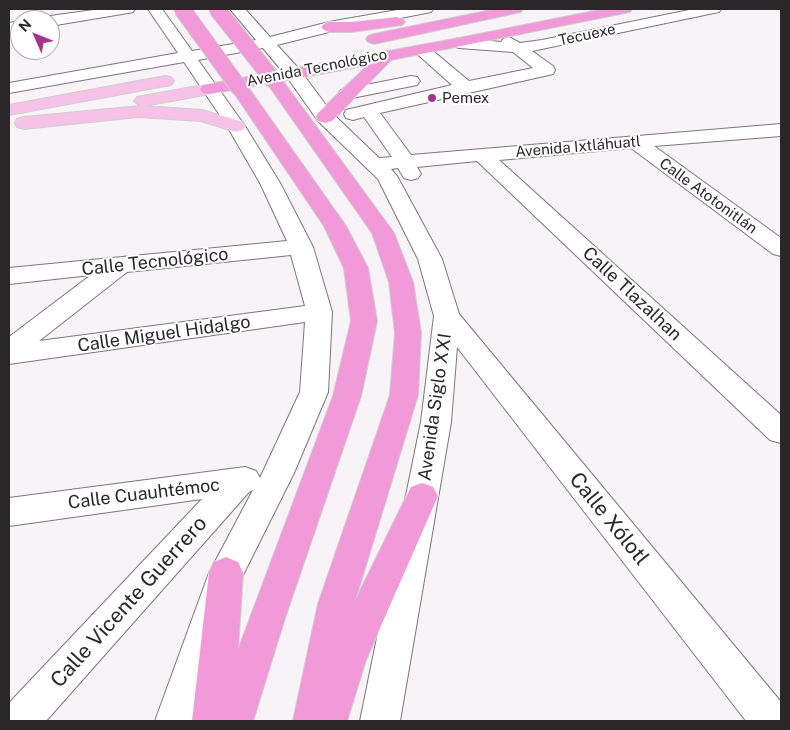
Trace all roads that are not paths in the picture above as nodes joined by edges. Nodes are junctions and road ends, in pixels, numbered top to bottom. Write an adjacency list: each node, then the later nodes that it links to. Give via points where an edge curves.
1 (128, 9): 10 (street)
2 (155, 9): 12 (street)
3 (182, 9): 55 (highway, bridge, via 335,226 356,268 364,321 347,396)
4 (217, 9): 56 (highway, Avenida Siglo XXI, bridge, via 274,81 383,233 401,282 408,333 404,395 336,604)
5 (426, 9): 11 (street, Avenida Tecnológico)
6 (516, 9): 9 (highway, Avenida Tecnológico)
7 (625, 9): 14 (highway, Avenida Tecnológico)
8 (714, 9): 19 (street, Tecuexe)
9 (500, 12): 11 (highway, via 351,28); 15 (highway, Avenida Tecnológico)
10 (60, 19)
11 (330, 27): 13 (street, Avenida Tecnológico)
12 (167, 28): 20 (street); 22 (street, via 165,38 156,49)
13 (306, 32): 17 (street, Avenida Tecnológico); 17 (street, via 266,29)
14 (497, 34): 16 (highway, Avenida Tecnológico); 19 (street)
15 (359, 42)
16 (459, 43): 18 (highway, Avenida Tecnológico); 19 (street, Tecuexe)
17 (271, 44): 20 (street, Avenida Tecnológico); 21 (highway, Avenida Tecnológico); 24 (highway, Avenida Tecnológico); 30 (street, Avenida Siglo XXI)
18 (421, 48): 21 (highway, Avenida Tecnológico); 23 (street)
19 (518, 48): 25 (street, via 547,70)
20 (188, 56): 22 (street, Avenida Tecnológico); 24 (street)
21 (386, 56): 27 (highway)
22 (112, 70): 26 (street, Avenida Tecnológico)
23 (450, 74): 25 (street); 27 (street)
24 (204, 81): 28 (main road, Avenida Tecnológico); 31 (main road, Avenida Tecnológico); 32 (street)
25 (464, 87): 29 (street)
26 (9, 88)
27 (346, 94): 30 (highway)
28 (9, 110)
29 (368, 110): 30 (street); 37 (street)
30 (327, 119): 37 (street, Avenida Siglo XXI)
31 (17, 124): 32 (main road, via 138,111 202,116)
32 (236, 126): 38 (street, via 270,183)
33 (781, 130): 35 (street, Avenida Ixtláhuatl)
34 (781, 142): 35 (street, Avenida Ixtláhuatl)
35 (642, 148): 36 (street, Avenida Ixtláhuatl); 39 (street, Calle Atotonitlán)
36 (488, 161): 37 (street, Avenida Ixtláhuatl); 46 (street, Calle Tlazalhan)
37 (390, 164): 43 (street, Avenida Siglo XXI, via 430,259)
38 (301, 247): 40 (street, Calle Tecnológico); 42 (street)
39 (781, 249)
40 (120, 265): 41 (street, Calle Tecnológico); 44 (street)
41 (9, 276)
42 (319, 312): 45 (street, Calle Miguel Hidalgo); 47 (street, via 314,392)
43 (447, 316): 49 (street, Avenida Siglo XXI, via 436,422); 59 (street, Calle Xólotl)
44 (9, 351)
45 (9, 356)
46 (781, 432)
47 (278, 473): 48 (street, Calle Cuauhtémoc); 51 (street)
48 (238, 482): 50 (street, Calle Cuauhtémoc); 52 (street, Calle Vicente Guerrero)
49 (422, 496): 57 (highway, via 347,658); 58 (street, Avenida Siglo XXI)
50 (9, 512)
51 (226, 573): 53 (street); 54 (highway)
52 (19, 721)
53 (175, 721)
54 (212, 721)
55 (233, 721)
56 (313, 721)
57 (328, 721)
58 (380, 721)
59 (771, 721)

